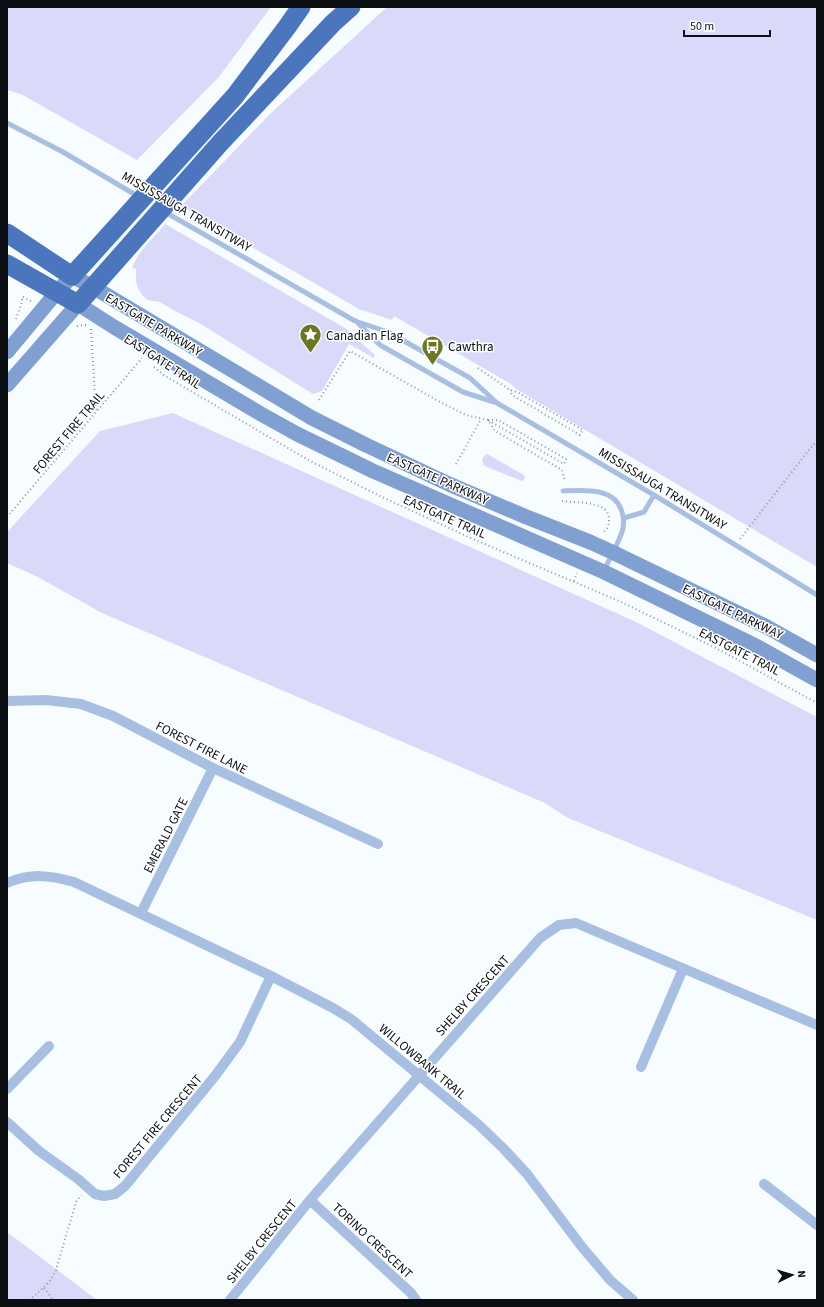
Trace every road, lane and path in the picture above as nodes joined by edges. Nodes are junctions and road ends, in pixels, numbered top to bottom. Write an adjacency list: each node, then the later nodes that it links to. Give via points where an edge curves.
1 (301, 7): 8 (highway, via 235,96)
2 (351, 7): 9 (highway, via 222,142)
3 (7, 123): 4 (lane, MISSISSAUGA TRANSITWAY, via 63,152)
4 (144, 200)
5 (158, 208): 13 (lane, MISSISSAUGA TRANSITWAY)
6 (7, 233): 8 (highway)
7 (7, 264): 10 (highway)
8 (72, 276): 9 (main road, EASTGATE PARKWAY); 10 (main road)
9 (93, 287): 12 (highway); 38 (main road, EASTGATE PARKWAY, via 312,418 452,485)
10 (56, 293): 12 (highway); 16 (main road)
11 (24, 297): 14 (path)
12 (78, 304): 21 (main road); 40 (main road, EASTGATE PARKWAY, via 297,434 373,471)
13 (355, 321): 24 (lane, MISSISSAUGA TRANSITWAY, via 388,332 470,378); 24 (lane, MISSISSAUGA TRANSITWAY, via 380,345 463,392)
14 (13, 324)
15 (78, 327): 25 (path, via 91,325)
16 (7, 352)
17 (137, 355): 18 (path, EASTGATE TRAIL)
18 (142, 358): 25 (path, FOREST FIRE TRAIL)
19 (153, 367): 41 (path, EASTGATE TRAIL, via 164,376 310,461 473,539)
20 (478, 368): 22 (path)
21 (7, 385)
22 (510, 390): 22 (path, via 517,392 583,430 580,435 512,395)
23 (319, 400): 26 (path, via 350,351 440,402 466,415)
24 (497, 403): 32 (lane, MISSISSAUGA TRANSITWAY)
25 (96, 413): 34 (path, FOREST FIRE TRAIL)
26 (481, 419): 27 (path); 29 (path)
27 (488, 420): 27 (path, via 564,464 566,459 498,420); 30 (path, via 495,431 562,470)
28 (817, 441): 37 (path)
29 (456, 464)
30 (565, 481)
31 (563, 491): 35 (lane, via 600,491 612,496 621,506)
32 (654, 495): 35 (lane, via 644,512); 37 (lane, MISSISSAUGA TRANSITWAY)
33 (562, 501): 36 (path, via 603,507 610,519 604,532)
34 (7, 517)
35 (624, 518): 38 (lane, via 623,529)
36 (599, 534)
37 (736, 545): 42 (lane, MISSISSAUGA TRANSITWAY)
38 (612, 552): 40 (lane); 43 (main road, EASTGATE PARKWAY, via 767,627)
39 (578, 571): 41 (path)
40 (604, 572): 44 (main road, EASTGATE PARKWAY, via 756,646)
41 (574, 581): 46 (path, EASTGATE TRAIL, via 714,647)
42 (817, 595)
43 (817, 655)
44 (817, 680)
45 (7, 701): 47 (street, FOREST FIRE LANE, via 46,700 81,704 113,716)
46 (817, 703)
47 (213, 768): 48 (street, FOREST FIRE LANE); 50 (street, EMERALD GATE)
48 (378, 844)
49 (7, 882): 50 (street, via 37,875 54,876 74,882)
50 (141, 914): 52 (street, WILLOWBANK TRAIL)
51 (683, 969): 53 (street, SHELBY CRESCENT); 55 (street); 56 (street, SHELBY CRESCENT, via 576,923 559,925 540,938)
52 (271, 976): 56 (street, WILLOWBANK TRAIL, via 351,1019); 60 (street, FOREST FIRE CRESCENT, via 240,1042 125,1186 115,1194 104,1196 95,1194)
53 (817, 1025)
54 (48, 1046): 57 (street)
55 (641, 1067)
56 (419, 1076): 61 (street, SHELBY CRESCENT); 68 (street, WILLOWBANK TRAIL, via 504,1149 527,1174 610,1280)
57 (7, 1089)
58 (7, 1122): 60 (street, FOREST FIRE CRESCENT)
59 (764, 1184): 62 (street)
60 (86, 1187): 63 (path, via 76,1202 56,1270)
61 (310, 1200): 66 (street, SHELBY CRESCENT); 67 (street, TORINO CRESCENT)
62 (817, 1225)
63 (44, 1288): 64 (path); 65 (path)
64 (29, 1300)
65 (53, 1300)
66 (230, 1300)
67 (416, 1300)
68 (633, 1300)

